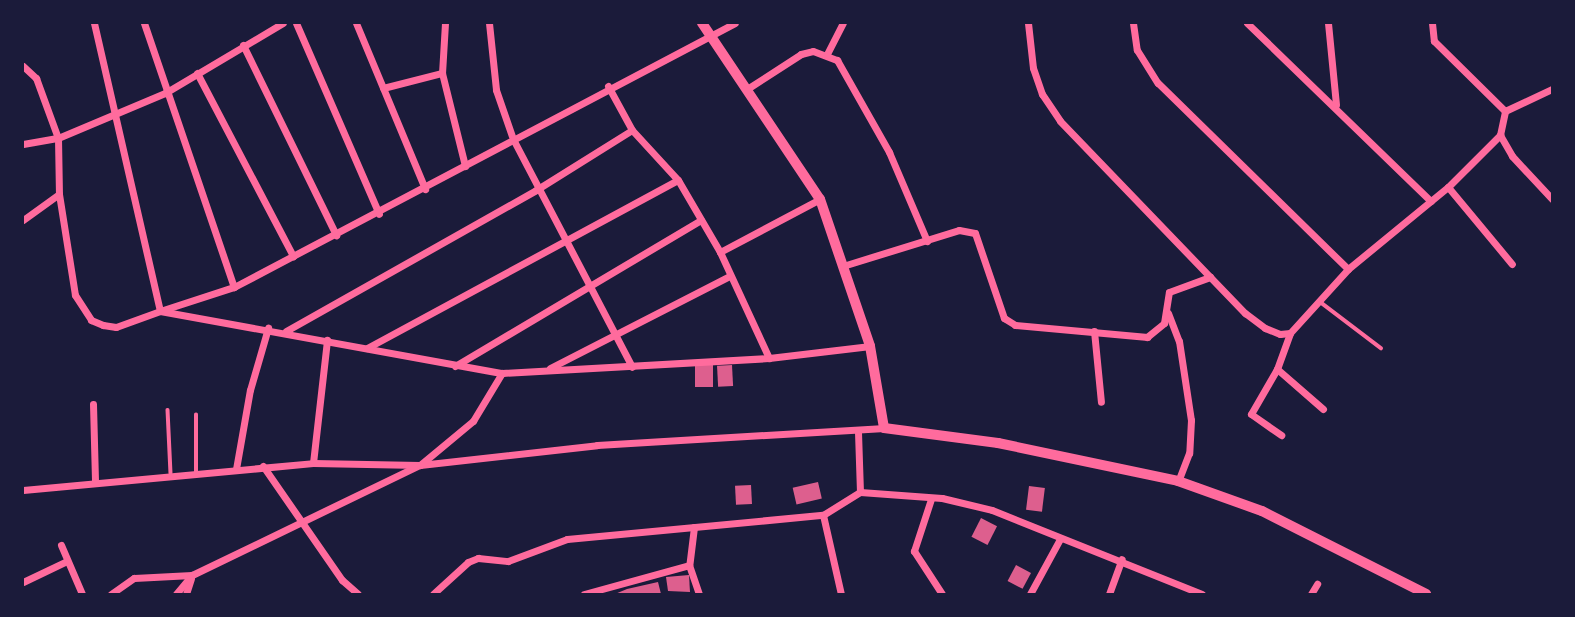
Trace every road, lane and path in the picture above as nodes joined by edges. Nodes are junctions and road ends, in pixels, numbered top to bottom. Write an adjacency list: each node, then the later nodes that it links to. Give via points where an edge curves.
1 (94, 23): 29 (street)
2 (144, 23): 26 (street)
3 (283, 23): 17 (street)
4 (296, 23): 44 (street)
5 (356, 23): 23 (street)
6 (445, 23): 21 (street)
7 (489, 23): 33 (street, via 496,90)
8 (702, 23): 16 (street)
9 (735, 23): 16 (street)
10 (843, 23): 18 (street)
11 (1028, 23): 56 (street, via 1033,68 1042,94 1060,121)
12 (1133, 23): 54 (street, via 1137,50 1158,83)
13 (1247, 23): 27 (street)
14 (1328, 23): 27 (street)
15 (1432, 23): 28 (street, via 1434,41)
16 (709, 35): 22 (street); 24 (street)
17 (243, 45): 20 (street); 47 (street)
18 (827, 54): 24 (street, via 801,54); 49 (street, via 845,69)
19 (23, 66): 32 (street, via 36,78)
20 (197, 73): 26 (street); 51 (street)
21 (442, 73): 23 (street); 35 (street)
22 (608, 86): 30 (street); 33 (street)
23 (383, 88): 38 (street)
24 (747, 89): 41 (street)
25 (1552, 89): 28 (street)
26 (165, 93): 29 (street); 57 (street)
27 (1336, 105): 43 (street, via 1353,128)
28 (1504, 111): 31 (street)
29 (113, 116): 32 (street); 60 (street)
30 (632, 130): 36 (street); 39 (street)
31 (1500, 135): 37 (street); 42 (street, via 1512,156)
32 (58, 138): 34 (street); 40 (street)
33 (513, 139): 35 (street); 39 (street)
34 (23, 144)
35 (465, 166): 38 (street)
36 (678, 180): 46 (street); 48 (street)
37 (1448, 187): 43 (street); 52 (street)
38 (425, 189): 44 (street)
39 (536, 190): 48 (street); 63 (street)
40 (60, 194): 45 (street); 60 (street, via 75,295 91,320 116,327)
41 (820, 199): 50 (street); 53 (street)
42 (1552, 199)
43 (1430, 201): 54 (street)
44 (379, 214): 47 (street)
45 (23, 220)
46 (701, 220): 50 (street); 58 (street)
47 (336, 235): 51 (street)
48 (566, 240): 58 (street); 69 (street)
49 (927, 241): 53 (street); 64 (street, via 959,230 975,233 1004,318 1015,326)
50 (720, 252): 55 (street)
51 (293, 256): 57 (street)
52 (1512, 264)
53 (846, 265): 68 (street)
54 (1348, 270): 59 (street)
55 (730, 276): 66 (street); 71 (street)
56 (1210, 276): 61 (street, via 1169,292); 65 (street, via 1265,328 1280,334)
57 (234, 287): 60 (street)
58 (592, 287): 66 (street); 72 (street)
59 (1319, 301): 65 (street); 70 (lane)
60 (160, 311): 62 (street)
61 (1167, 311): 64 (street, via 1164,323 1147,337); 91 (street, via 1180,341 1191,420 1189,453)
62 (268, 328): 63 (street); 88 (street, via 250,390)
63 (286, 331): 67 (street)
64 (1094, 331): 77 (street)
65 (1290, 332): 75 (street)
66 (617, 334): 73 (street); 74 (street)
67 (327, 340): 69 (street); 85 (street)
68 (870, 346): 71 (street); 82 (street)
69 (367, 348): 72 (street)
70 (1381, 348)
71 (769, 358): 73 (street)
72 (454, 366): 76 (street)
73 (632, 367): 74 (street)
74 (549, 369): 76 (street)
75 (1277, 369): 79 (street); 84 (street, via 1251,414)
76 (502, 373): 86 (street, via 473,421)
77 (1101, 402)
78 (93, 404): 92 (street)
79 (1323, 409)
80 (168, 410): 90 (lane)
81 (196, 415): 89 (lane)
82 (884, 428): 83 (street); 91 (street, via 998,443)
83 (858, 432): 86 (street, via 597,444); 94 (street)
84 (1281, 435)
85 (313, 463): 86 (street); 87 (street)
86 (420, 465): 97 (street)
87 (263, 467): 88 (street); 97 (street)
88 (236, 469): 89 (street)
89 (196, 472): 90 (street)
90 (171, 474): 92 (street)
91 (1178, 481): 122 (street, via 1262,511)
92 (95, 482): 93 (street)
93 (23, 489)
94 (860, 492): 95 (street); 96 (street)
95 (931, 499): 99 (street, via 992,510); 117 (street, via 914,551)
96 (823, 515): 98 (street); 116 (street)
97 (301, 519): 104 (street); 112 (street, via 342,580)
98 (694, 527): 103 (street); 113 (street, via 567,539 508,561 478,558)
99 (1060, 539): 101 (street); 118 (street)
100 (61, 545): 102 (street)
101 (1122, 559): 107 (street); 119 (street)
102 (68, 561): 105 (street); 108 (street)
103 (689, 565): 114 (street); 115 (street)
104 (192, 575): 109 (street, via 134,578); 110 (street); 111 (street)
105 (23, 582)
106 (1317, 584): 121 (street)
107 (1191, 591): 120 (street)
108 (82, 594)
109 (111, 594)
110 (176, 594)
111 (186, 594)
112 (358, 594)
113 (433, 594)
114 (584, 594)
115 (699, 594)
116 (841, 594)
117 (942, 594)
118 (1030, 594)
119 (1109, 594)
120 (1202, 594)
121 (1311, 594)
122 (1426, 594)

